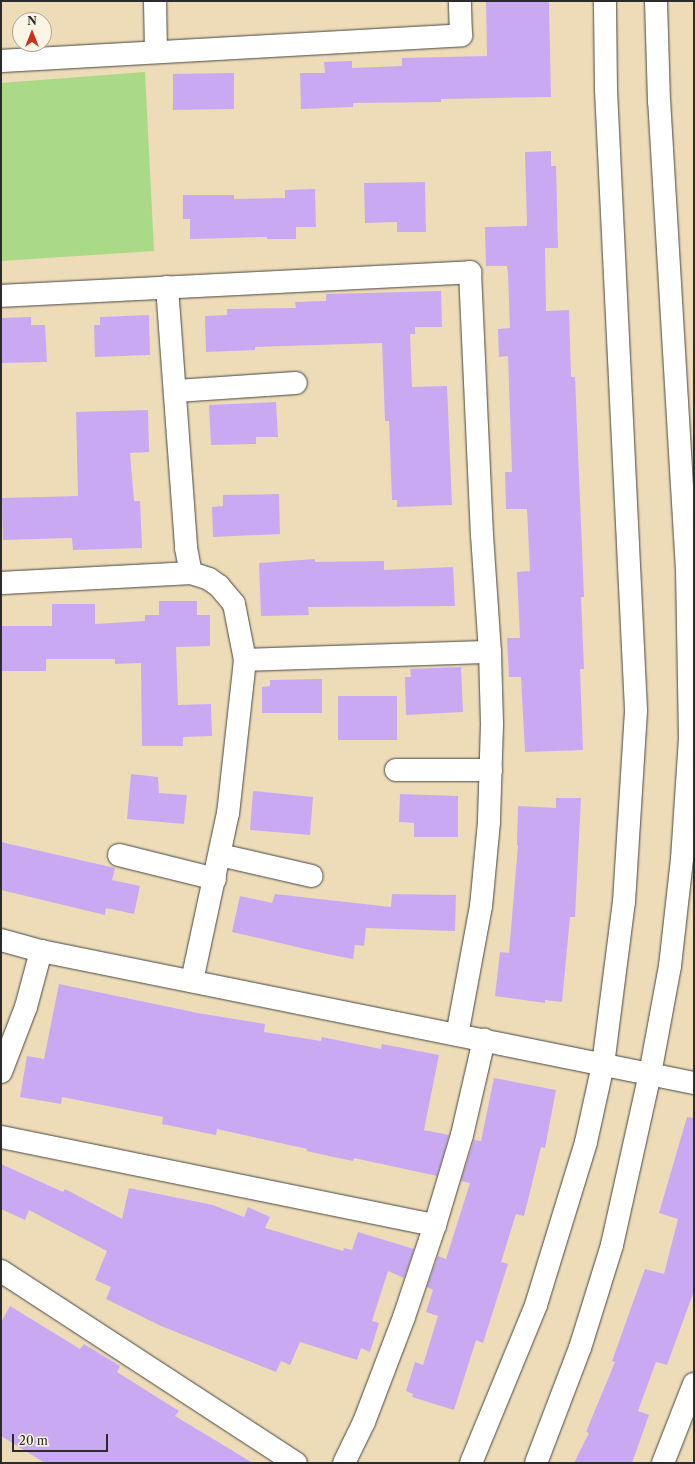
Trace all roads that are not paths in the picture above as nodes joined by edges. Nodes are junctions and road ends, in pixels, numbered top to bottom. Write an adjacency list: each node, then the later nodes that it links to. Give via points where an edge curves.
1 (155, 1): 5 (street)
2 (460, 1): 5 (street, via 461,35)
3 (605, 1): 26 (street, via 607,97 636,710 624,902)
4 (656, 1): 28 (street, via 659,102 687,570 690,740 682,859 670,966)
5 (156, 52): 6 (street)
6 (1, 60)
7 (168, 288): 8 (street); 10 (street); 13 (street, via 470,272)
8 (1, 296)
9 (296, 383): 10 (street)
10 (176, 391): 11 (street, via 186,548)
11 (191, 573): 12 (street); 14 (street, via 209,579 219,586 234,604)
12 (1, 583)
13 (490, 652): 14 (street); 16 (street)
14 (245, 660): 18 (street, via 228,813)
15 (396, 770): 16 (street)
16 (491, 770): 24 (street, via 482,906)
17 (119, 855): 20 (street)
18 (220, 855): 19 (street); 20 (street)
19 (312, 876)
20 (215, 879): 23 (street)
21 (1, 940): 22 (street)
22 (41, 951): 23 (street); 27 (street, via 26,1008)
23 (192, 982): 24 (street)
24 (457, 1035): 25 (street)
25 (484, 1040): 26 (street); 31 (street, via 462,1136)
26 (604, 1065): 28 (street); 36 (street, via 586,1142 536,1305)
27 (1, 1072)
28 (650, 1074): 29 (street); 37 (street, via 612,1245 580,1348)
29 (694, 1083)
30 (1, 1137): 31 (street)
31 (435, 1225): 35 (street, via 364,1422)
32 (1, 1271): 34 (street)
33 (694, 1388): 38 (street)
34 (296, 1463)
35 (344, 1463)
36 (472, 1463)
37 (536, 1463)
38 (663, 1463)

